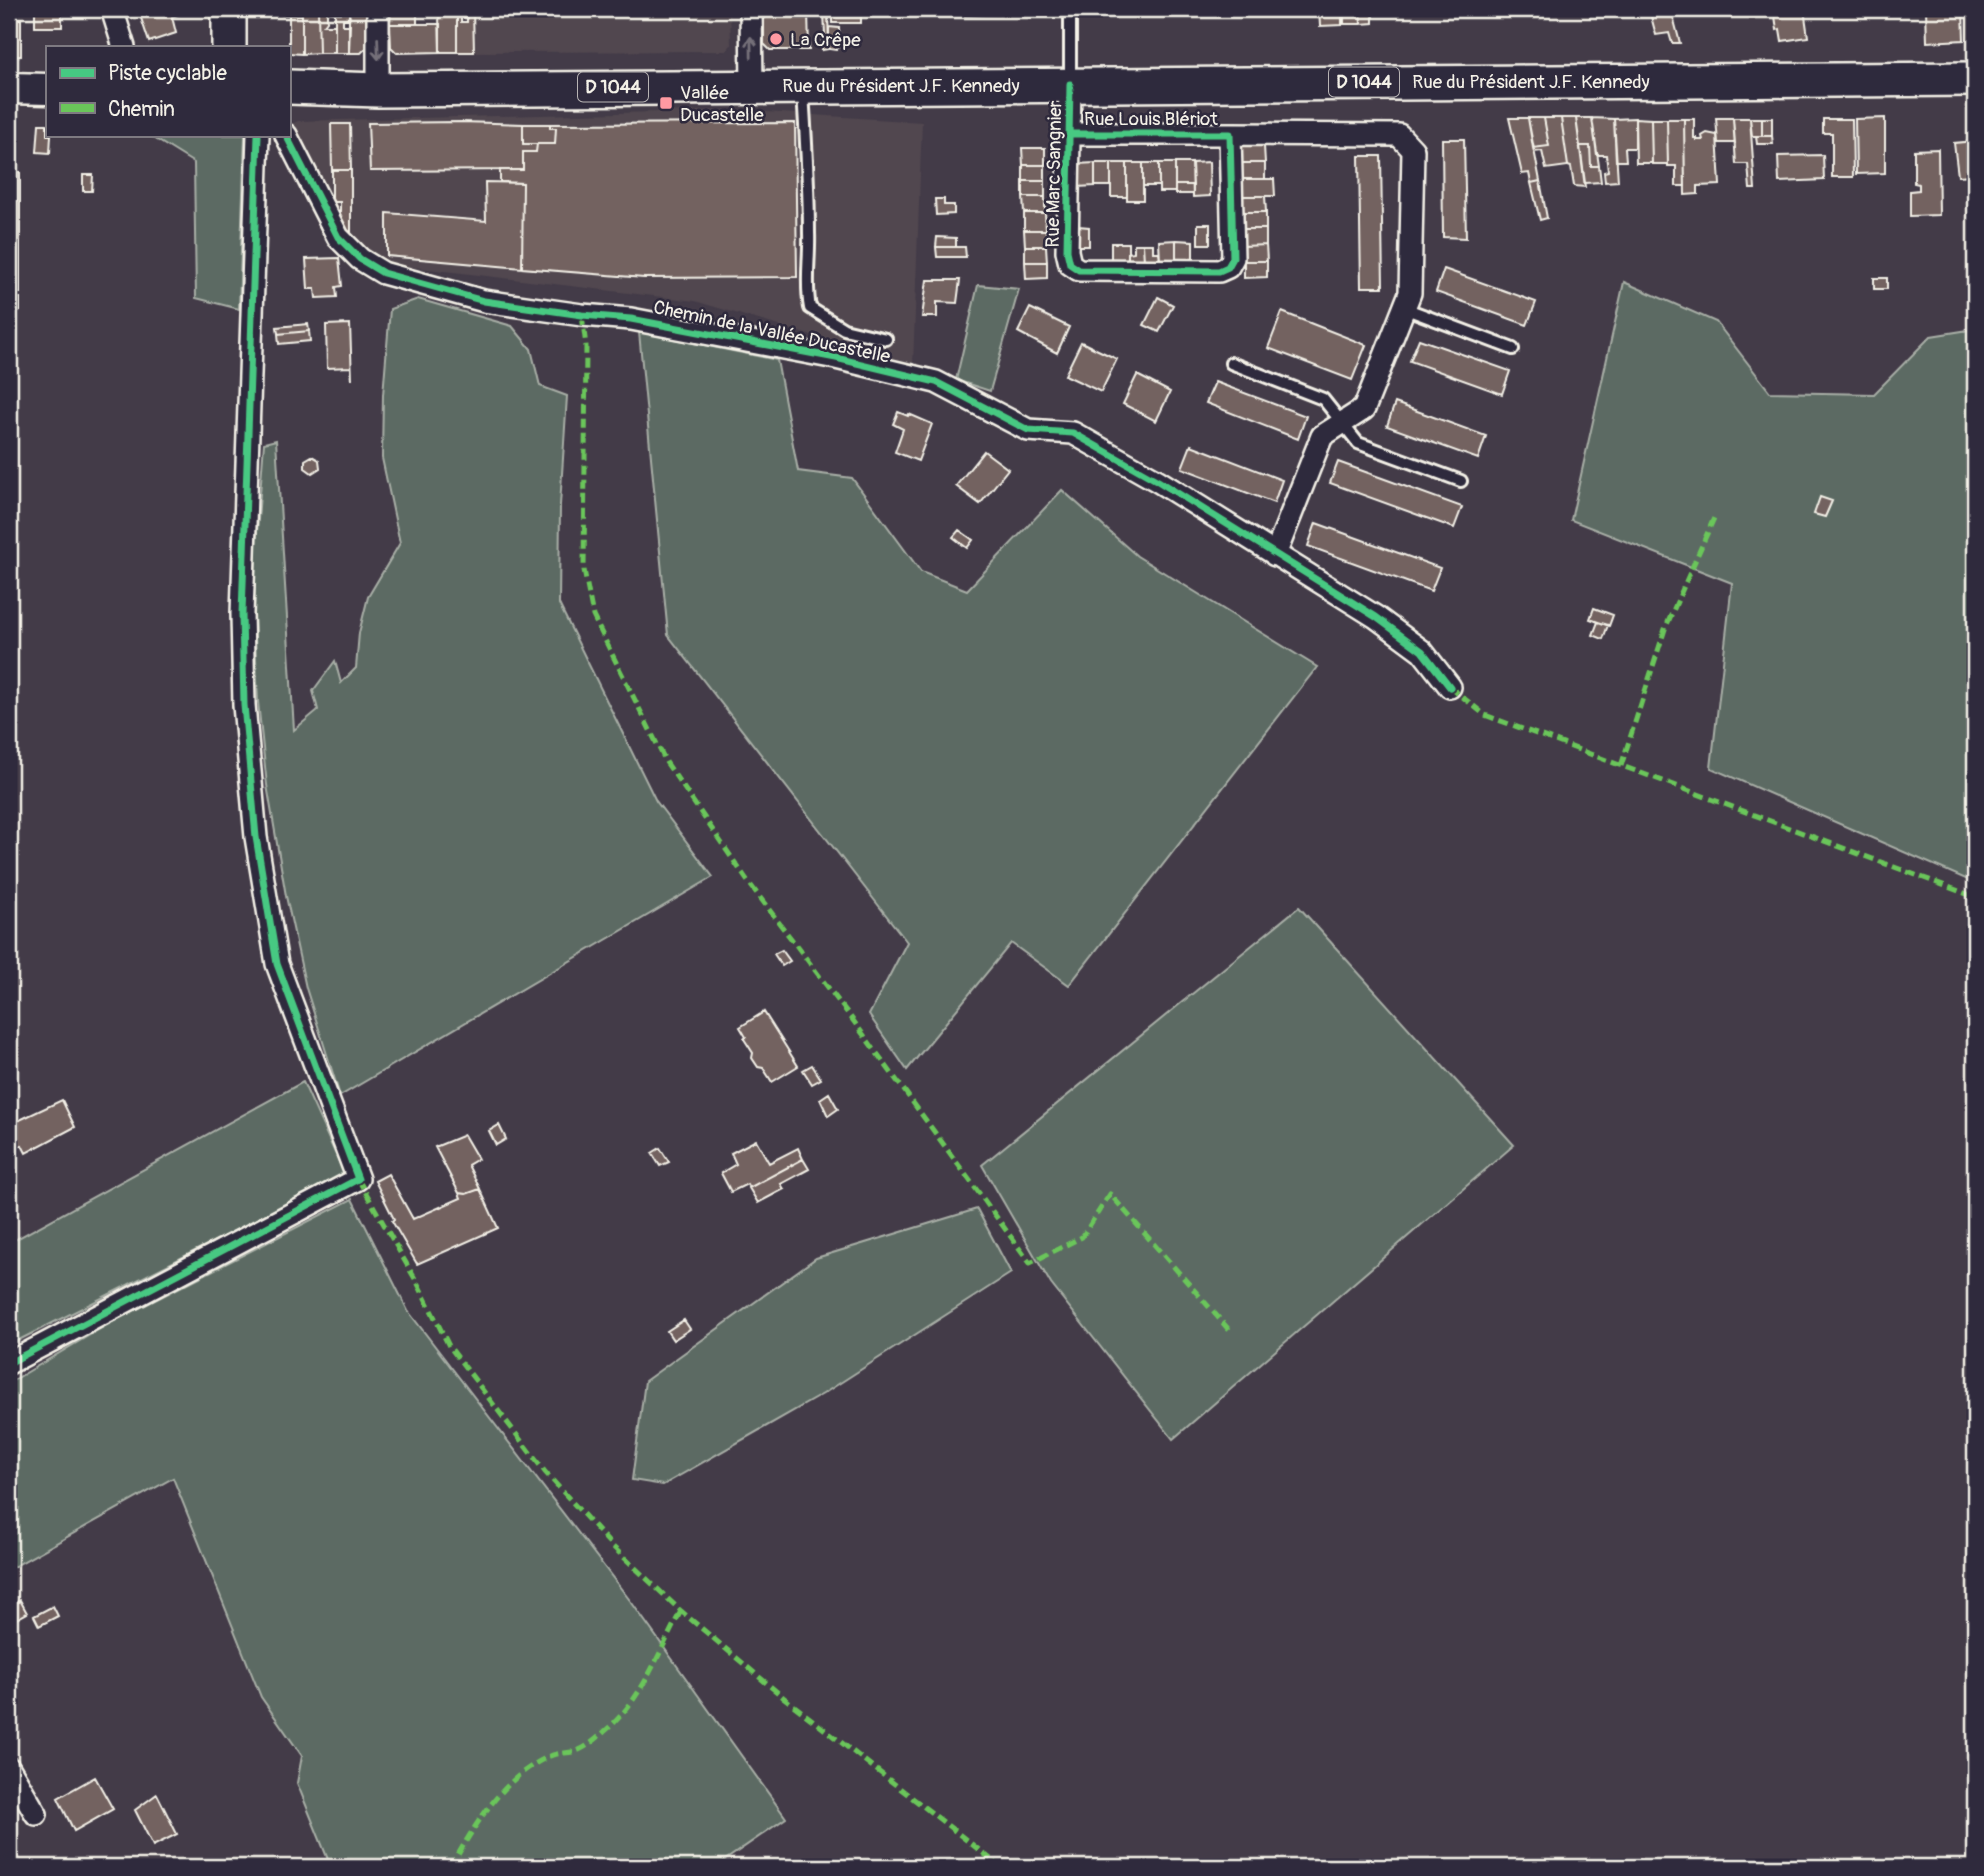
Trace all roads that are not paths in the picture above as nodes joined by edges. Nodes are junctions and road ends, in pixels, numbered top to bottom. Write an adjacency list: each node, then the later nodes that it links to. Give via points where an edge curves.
1 (112, 9): 6 (street)
2 (229, 9): 7 (main road)
3 (378, 9): 15 (street, one-way to 15)
4 (751, 9): 10 (street, one-way to 4)
5 (1070, 9): 9 (lane)
6 (124, 46)
7 (229, 46)
8 (1975, 79): 9 (main road, Rue du Président J.F. Kennedy / D 1044)
9 (1070, 84): 11 (main road, Rue du Président J.F. Kennedy / D 1044); 16 (street, Rue Marc Sangnier)
10 (752, 86): 11 (main road, Rue du Président J.F. Kennedy / D 1044); 15 (main road, Rue du Président J.F. Kennedy / D 1044)
11 (802, 86): 22 (lane, via 810,308 844,329)
12 (290, 87): 15 (main road, Rue du Président J.F. Kennedy / D 1044)
13 (9, 88): 14 (main road)
14 (46, 89)
15 (378, 90)
16 (1070, 134): 17 (street, Rue Louis Blériot); 20 (street, Rue Marc Sangnier, via 1070,264 1079,270)
17 (1230, 134): 20 (street, Rue Louis Blériot, via 1233,258 1228,267 1219,271); 21 (street, via 1399,135 1413,150 1410,293)
18 (258, 136): 29 (street, via 242,614 244,705 256,837 277,964 358,1179)
19 (287, 136): 27 (street, Chemin de la Vallée Ducastelle, via 338,237 360,259 383,272 484,301 708,332 936,382 1028,430 1073,433)
20 (1109, 270)
21 (1404, 308): 23 (lane); 25 (street, via 1364,409)
22 (886, 340)
23 (1513, 349)
24 (1231, 363): 25 (lane, via 1324,399)
25 (1343, 422): 26 (lane, via 1358,443); 27 (street, via 1322,436)
26 (1461, 481)
27 (1275, 555): 28 (street, Chemin de la Vallée Ducastelle, via 1422,651)
28 (1450, 687)
29 (9, 1363)
30 (9, 1768): 31 (street)
31 (36, 1814)

